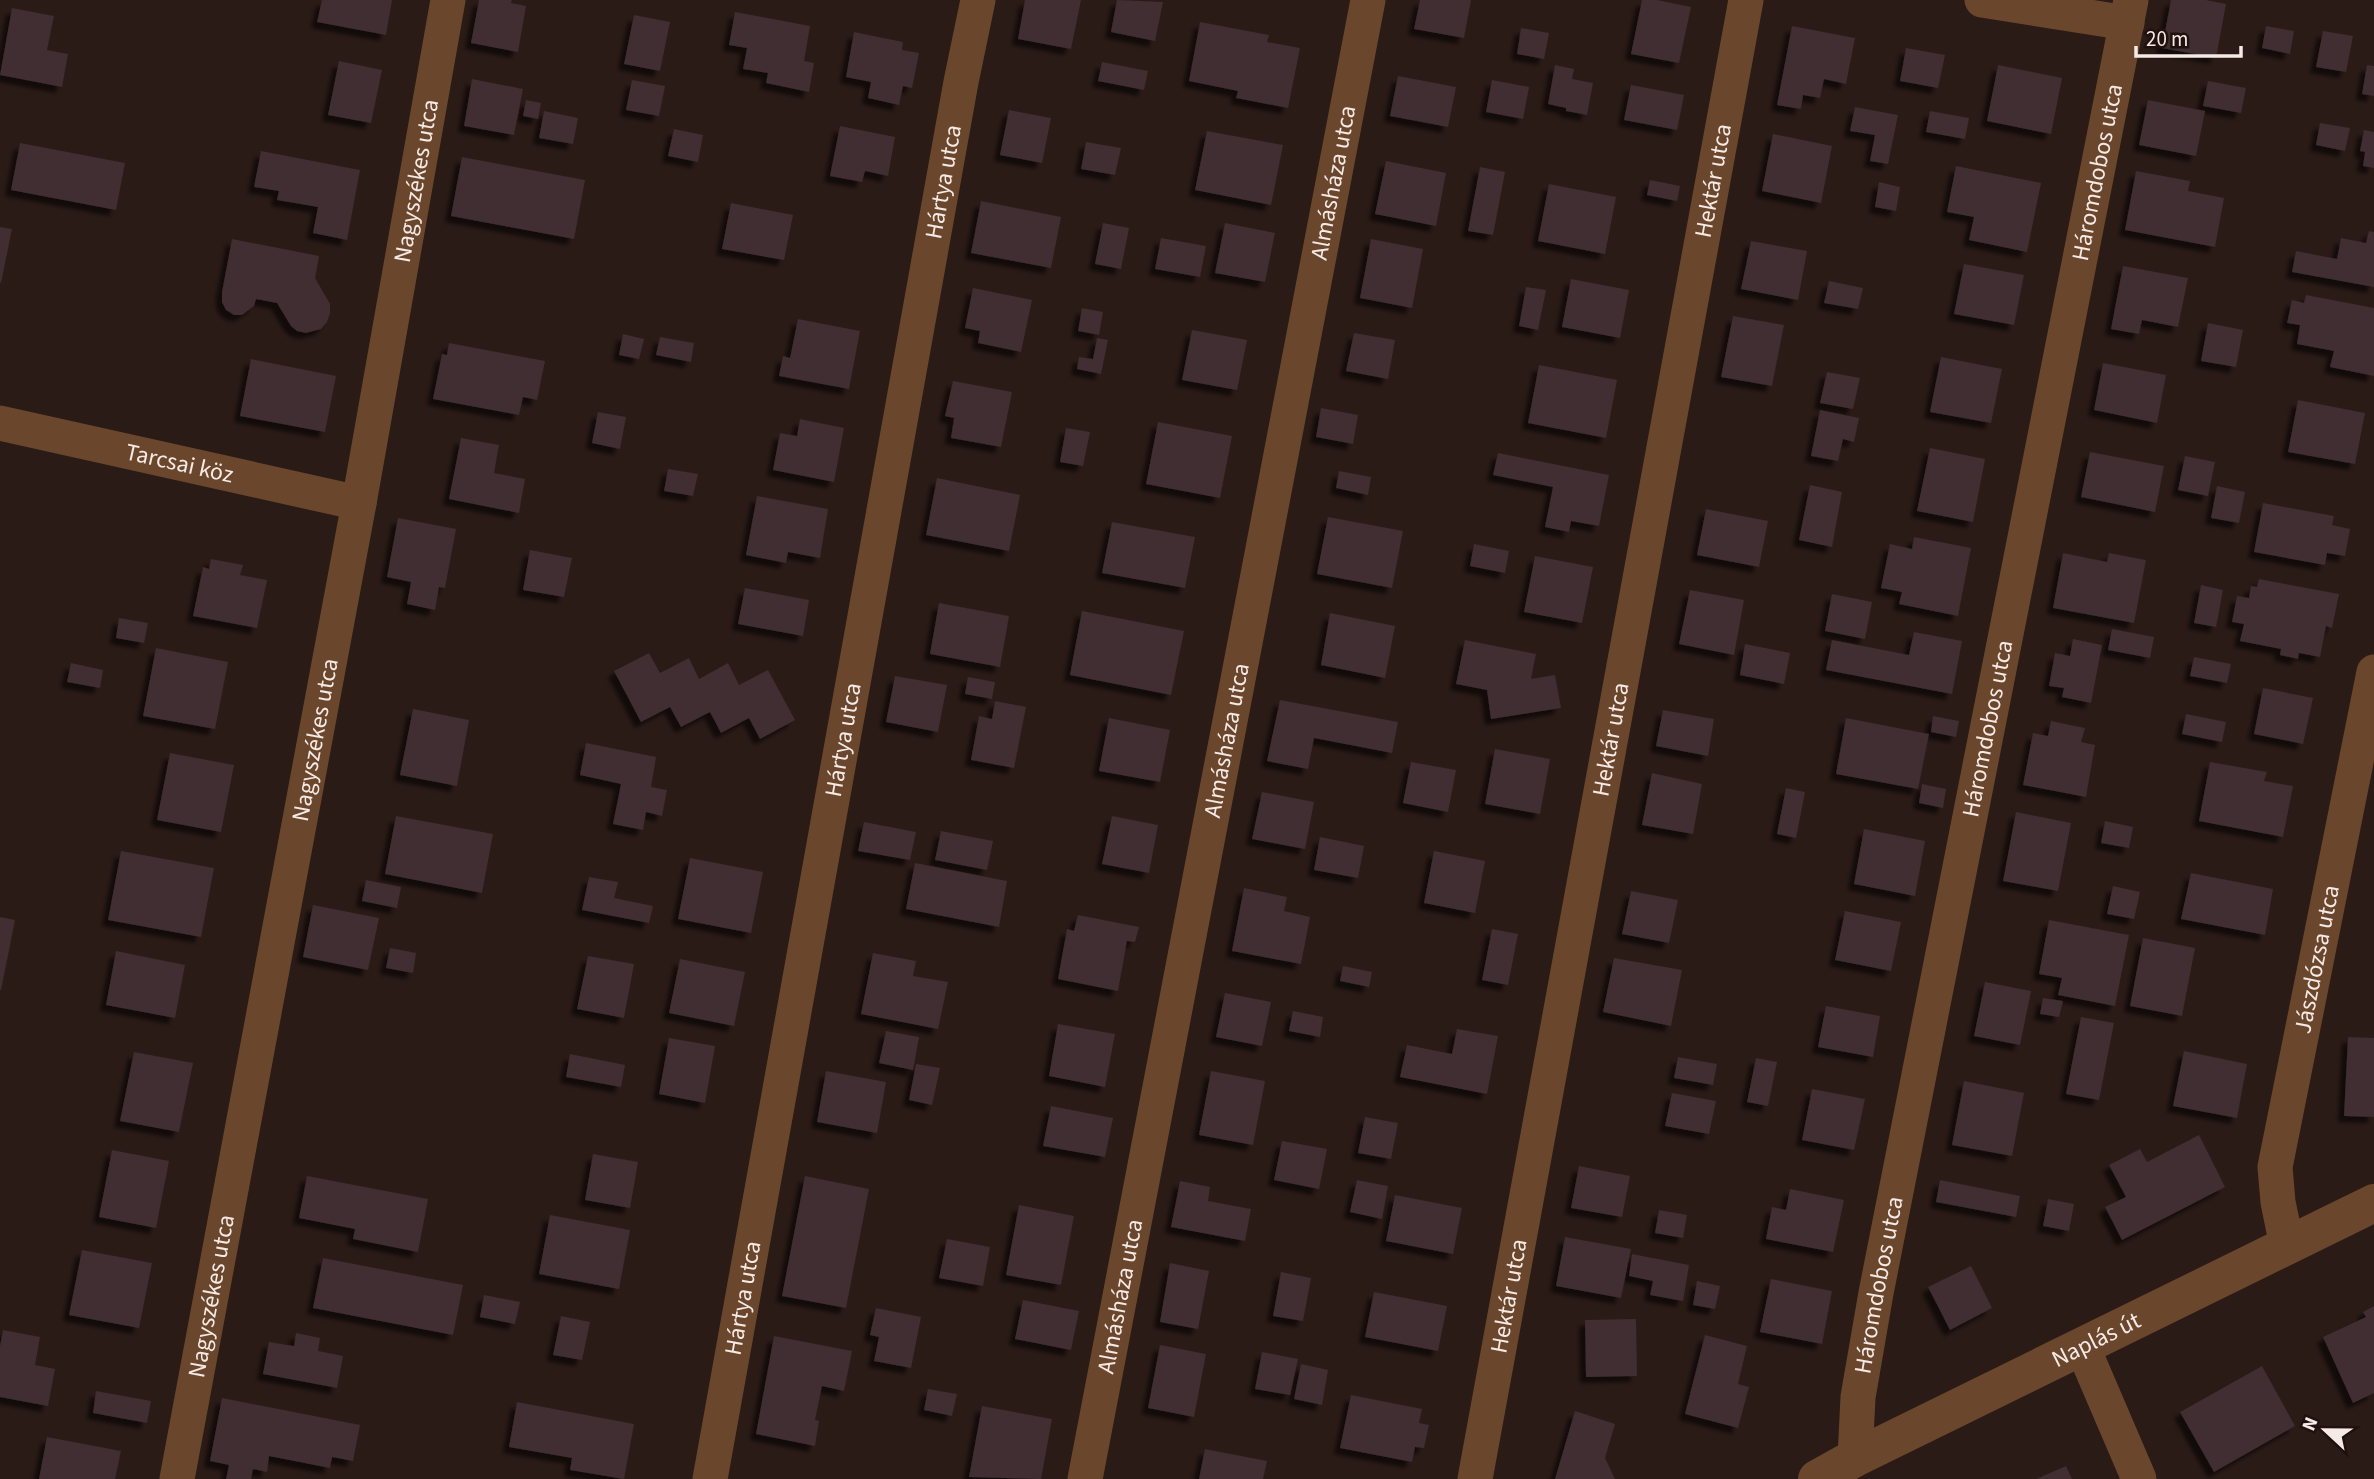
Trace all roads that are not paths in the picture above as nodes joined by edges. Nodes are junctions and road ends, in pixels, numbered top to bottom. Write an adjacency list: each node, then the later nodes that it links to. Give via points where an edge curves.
1 (448, 0): 8 (street, Nagyszékes utca)
2 (978, 0): 15 (street, Hártya utca)
3 (1368, 0): 16 (street, Almásháza utca)
4 (1746, 0): 17 (street, Hektár utca)
5 (1982, 0): 6 (street)
6 (2129, 12): 13 (street, Háromdobos utca, via 1874,1307 1858,1396)
7 (0, 423): 8 (street, Tarcsai köz)
8 (359, 503): 14 (street, Nagyszékes utca)
9 (2374, 672): 11 (street, Jászdózsa utca, via 2275,1167)
10 (2374, 1203): 11 (street, Naplás út)
11 (2287, 1246): 12 (street, Naplás út)
12 (2082, 1346): 13 (street, Naplás út); 19 (street)
13 (1855, 1458): 18 (street, Naplás út)
14 (177, 1479)
15 (710, 1479)
16 (1085, 1479)
17 (1475, 1479)
18 (1817, 1479)
19 (2139, 1479)

